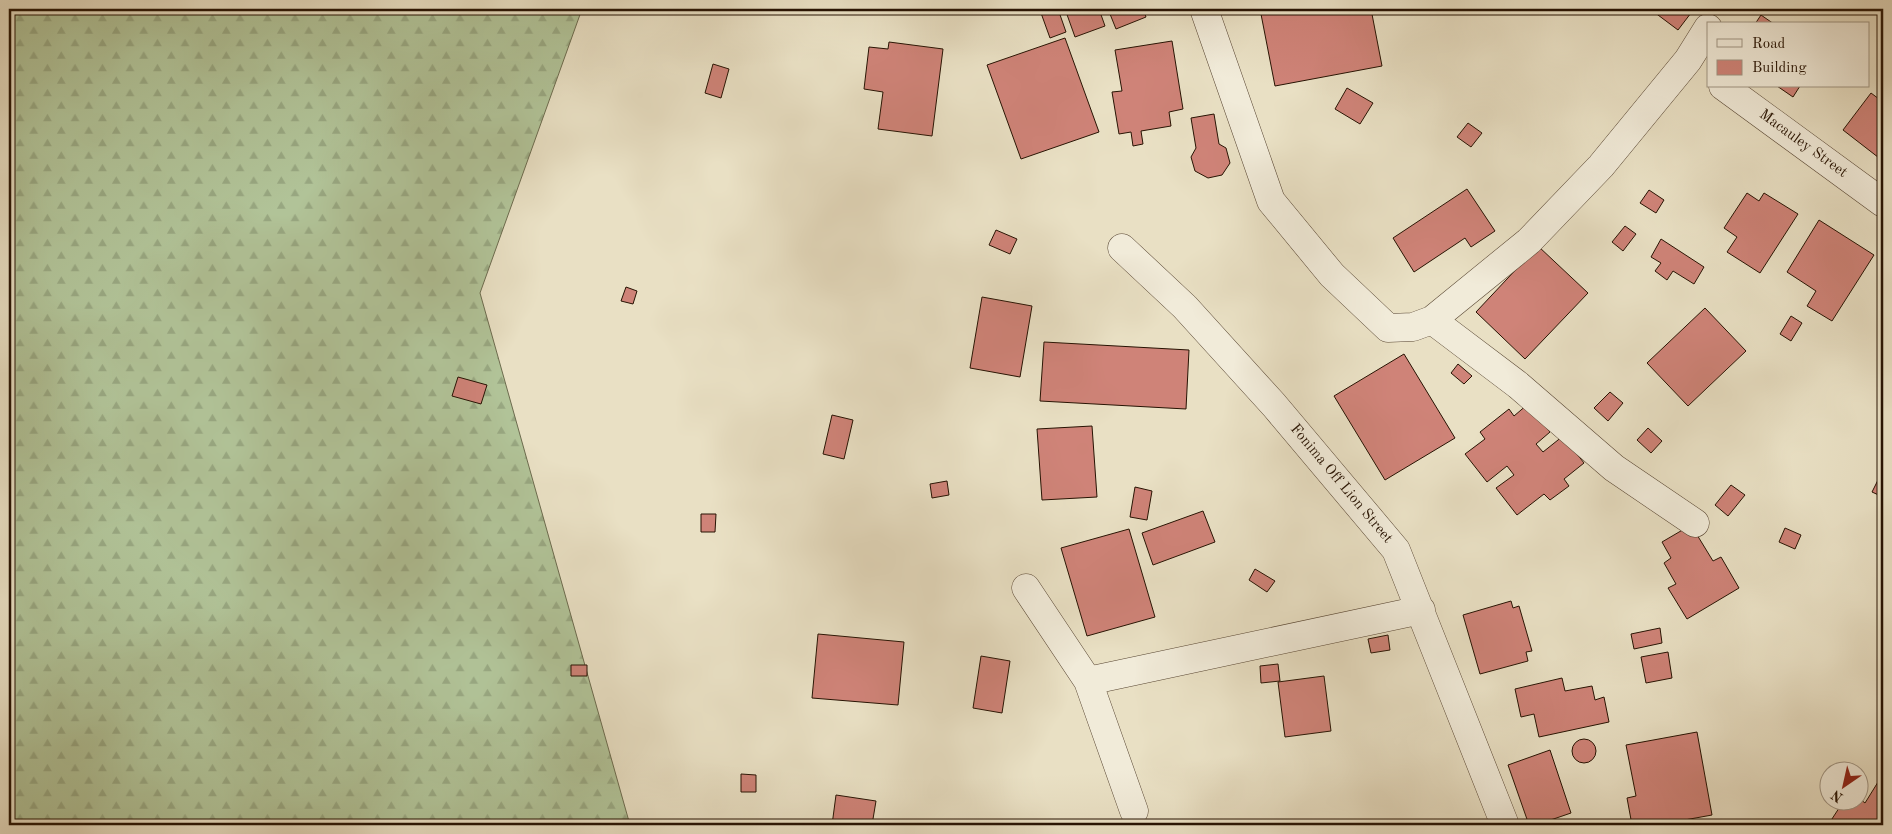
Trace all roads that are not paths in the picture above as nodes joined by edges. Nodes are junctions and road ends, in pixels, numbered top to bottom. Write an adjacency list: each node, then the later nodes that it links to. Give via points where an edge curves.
1 (1204, 9): 9 (street, via 1271,201 1332,275 1388,328 1413,327)
2 (1720, 9): 3 (street)
3 (1712, 22)
4 (1707, 32): 5 (street)
5 (1698, 68): 9 (street, via 1529,241)
6 (1726, 88): 7 (street, Macauley Street)
7 (1883, 202)
8 (1122, 248): 12 (street, Fonima Off Lion Street, via 1185,306 1274,405 1396,550)
9 (1432, 320): 10 (street, via 1518,385 1614,468)
10 (1695, 523)
11 (1026, 588): 13 (street)
12 (1421, 610): 13 (street); 15 (street, Fonima Off Lion Street)
13 (1088, 681): 14 (street)
14 (1134, 811)
15 (1505, 825)

